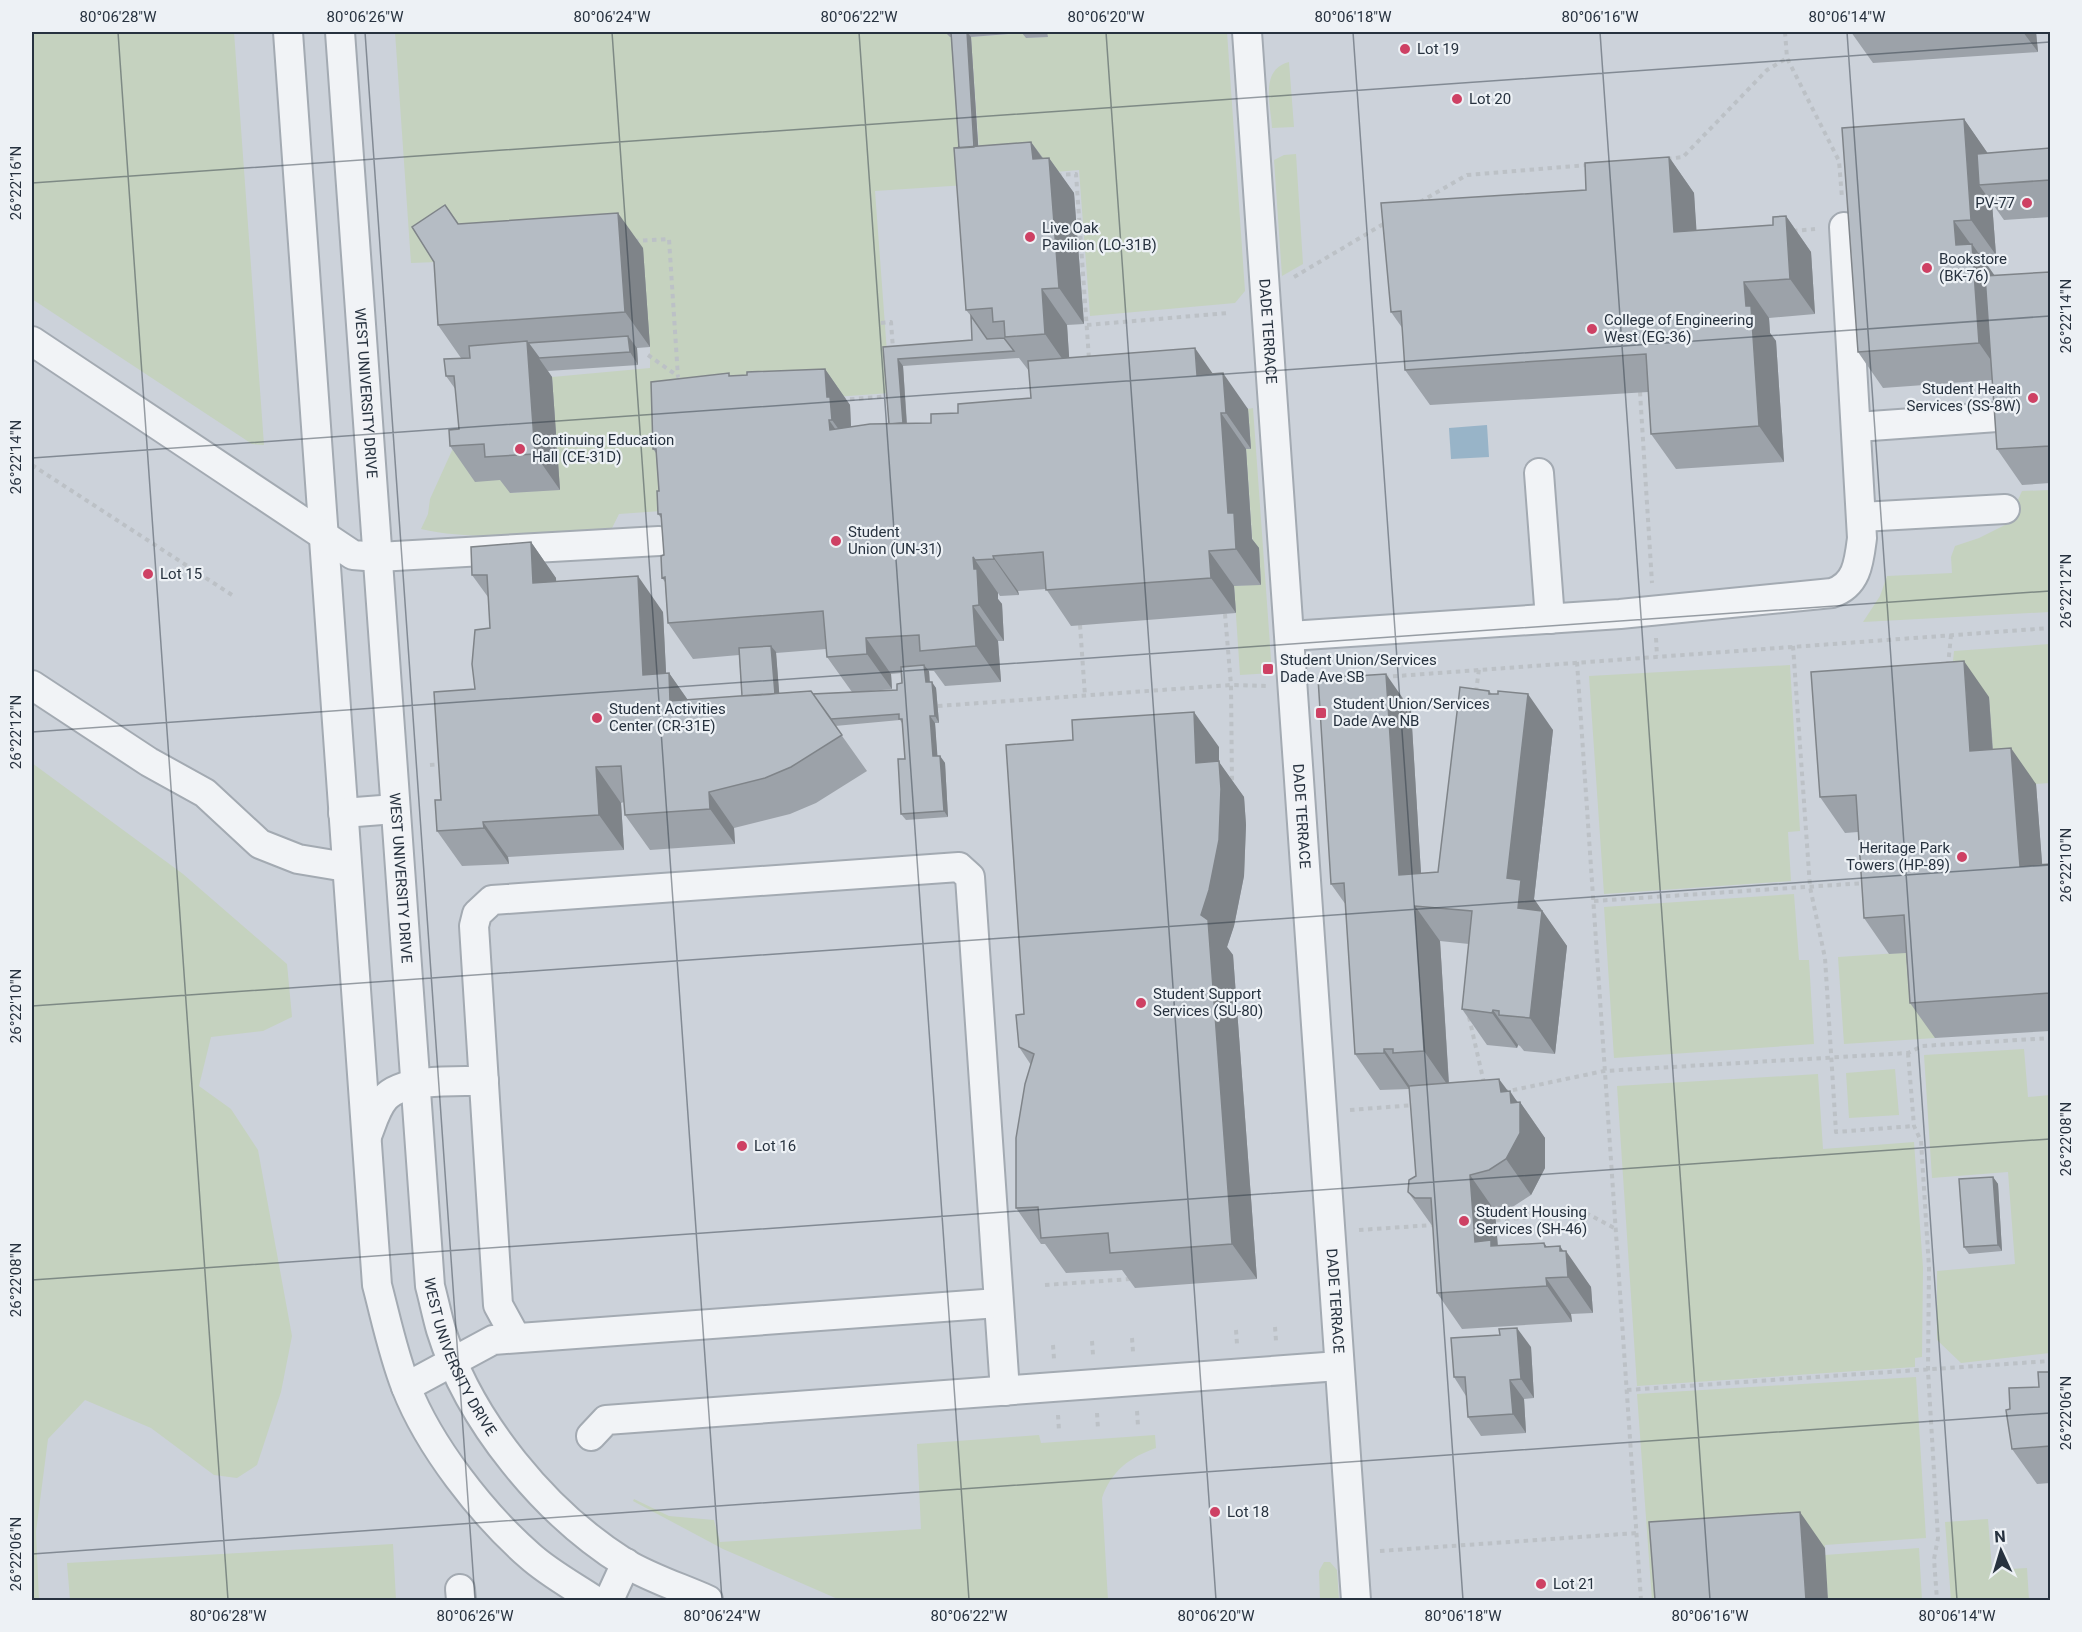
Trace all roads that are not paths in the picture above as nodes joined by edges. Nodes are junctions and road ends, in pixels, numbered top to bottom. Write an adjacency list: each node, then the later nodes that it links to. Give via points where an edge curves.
1 (288, 32): 11 (street)
2 (340, 32): 13 (street, WEST UNIVERSITY DRIVE)
3 (1247, 32): 15 (street, DADE TERRACE)
4 (1844, 227): 7 (street)
5 (32, 341): 11 (street)
6 (1997, 417): 7 (street)
7 (1857, 428): 10 (street)
8 (1539, 473): 14 (street)
9 (2005, 509): 10 (street)
10 (1861, 518): 14 (street, via 1860,556 1844,589)
11 (323, 533): 13 (street, via 353,555); 18 (street)
12 (659, 541): 13 (street)
13 (378, 557): 17 (street, WEST UNIVERSITY DRIVE)
14 (1550, 619): 15 (street)
15 (1290, 636): 26 (street, DADE TERRACE)
16 (32, 685): 19 (street, via 149,762 205,793 260,844 298,859)
17 (395, 809): 18 (street); 21 (street, WEST UNIVERSITY DRIVE)
18 (343, 813): 19 (street)
19 (346, 867): 22 (street)
20 (484, 1081): 21 (street); 23 (street, via 474,926 477,914 492,900 959,867 970,877); 24 (street, via 498,1305)
21 (414, 1084): 22 (street, via 385,1098); 25 (street, WEST UNIVERSITY DRIVE, via 430,1286)
22 (365, 1140): 27 (street, via 377,1285)
23 (998, 1303): 24 (street); 28 (street)
24 (516, 1338): 25 (street, via 493,1340)
25 (453, 1361): 27 (street); 30 (street, WEST UNIVERSITY DRIVE, via 504,1451 565,1517)
26 (1340, 1366): 28 (street); 34 (street, DADE TERRACE)
27 (406, 1387): 31 (street, via 460,1479 496,1520 531,1556)
28 (1005, 1391): 29 (street, via 606,1420)
29 (591, 1436)
30 (626, 1563): 32 (street); 33 (street, WEST UNIVERSITY DRIVE)
31 (594, 1600)
32 (609, 1600)
33 (708, 1600)
34 (1356, 1600)

